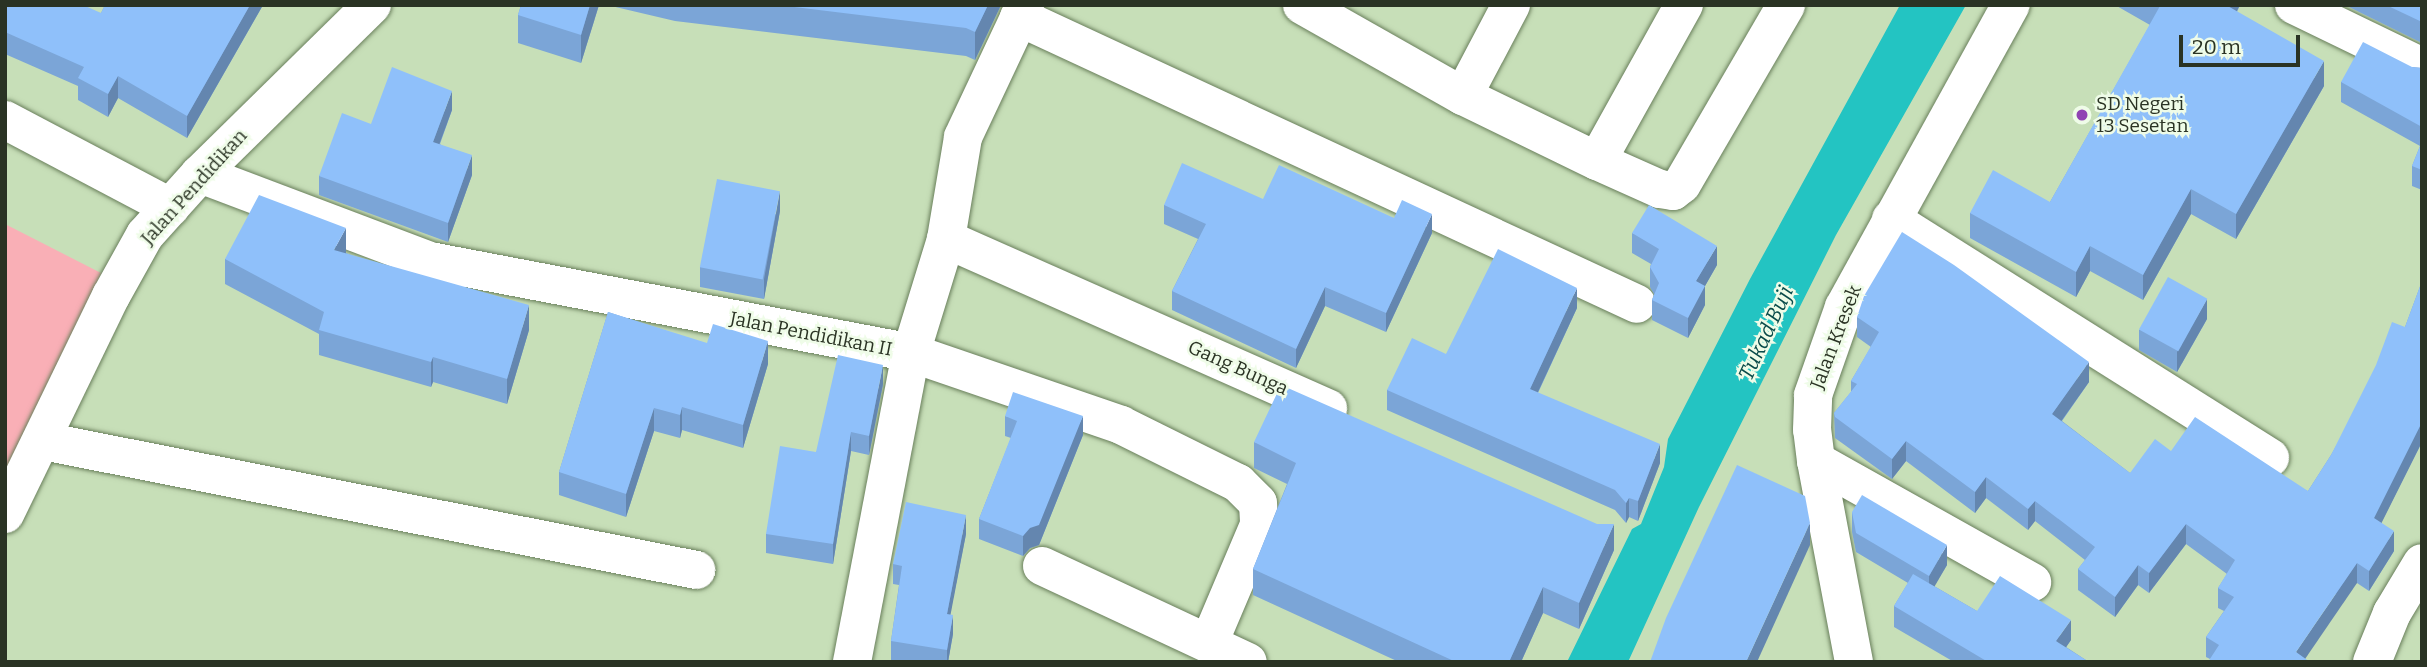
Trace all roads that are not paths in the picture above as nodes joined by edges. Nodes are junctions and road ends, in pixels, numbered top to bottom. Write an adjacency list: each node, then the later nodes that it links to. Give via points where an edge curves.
1 (372, 5): 14 (street, Jalan Pendidikan)
2 (1302, 5): 9 (street)
3 (1511, 5): 11 (street)
4 (1684, 5): 13 (street)
5 (1786, 5): 13 (street, via 1682,184 1673,191 1660,189)
6 (2011, 5): 16 (street, Jalan Kresek)
7 (2300, 7): 10 (street)
8 (1022, 11): 17 (street, via 962,137); 18 (street)
9 (1345, 16): 11 (street)
10 (2422, 67)
11 (1463, 96): 13 (street)
12 (5, 120): 15 (street)
13 (1597, 161)
14 (200, 174): 15 (street, Jalan Pendidikan); 19 (street, Jalan Pendidikan II, via 430,261)
15 (170, 207): 21 (street, Jalan Pendidikan, via 145,235 111,296)
16 (1891, 219): 22 (street); 23 (street, Jalan Kresek, via 1844,307 1813,395)
17 (946, 239): 19 (street); 20 (street, Gang Bunga)
18 (1637, 304)
19 (911, 353): 30 (street, Jalan Pendidikan II, via 1121,425 1238,483 1258,503 1259,525); 31 (street)
20 (1359, 421)
21 (43, 441): 24 (street, Jalan Pendidikan); 27 (street)
22 (2270, 458)
23 (1816, 461): 28 (street); 33 (street, Jalan Kresek)
24 (5, 514)
25 (2422, 563): 29 (street)
26 (1042, 566): 30 (street)
27 (696, 570)
28 (2032, 582)
29 (2407, 620): 34 (street)
30 (1209, 643): 32 (street)
31 (852, 662)
32 (1248, 662)
33 (1854, 662)
34 (2372, 662)

